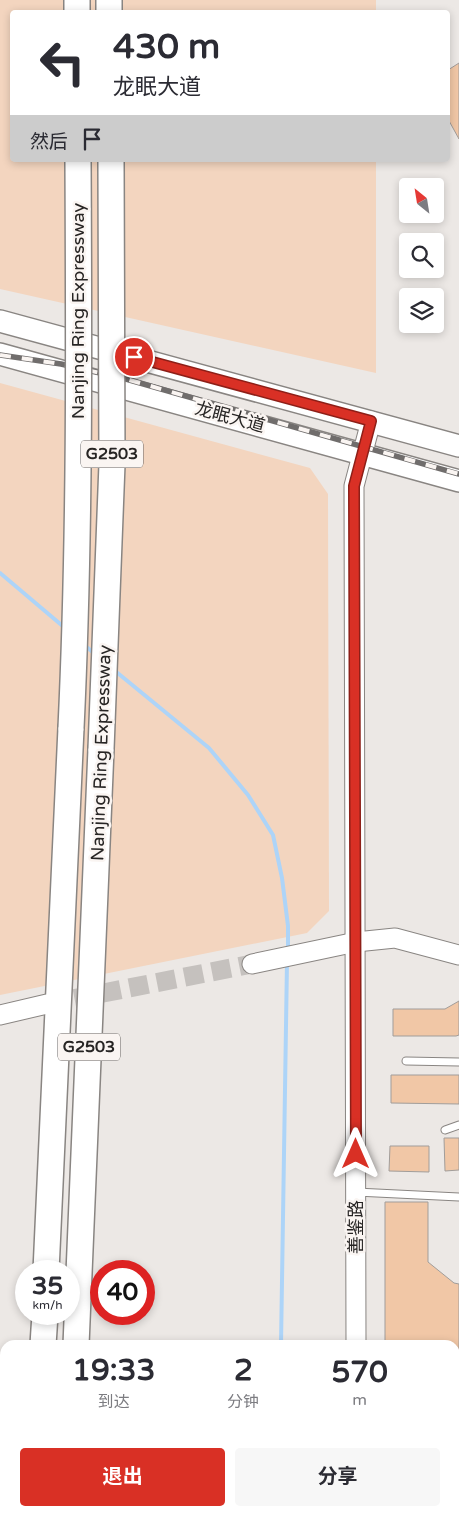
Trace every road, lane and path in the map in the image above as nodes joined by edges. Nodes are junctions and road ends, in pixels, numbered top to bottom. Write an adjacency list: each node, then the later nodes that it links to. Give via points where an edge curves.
1 (78, 162): 20 (highway, Nanjing Ring Expressway / G2503, bridge, via 77,600)
2 (111, 162): 23 (highway, Nanjing Ring Expressway / G2503, bridge, via 112,464)
3 (2, 321): 5 (main road, 龙眠大道)
4 (0, 354): 7 (main road, 龙眠大道)
5 (371, 421): 6 (main road, 龙眠大道); 7 (street, 善鉴路)
6 (459, 446)
7 (363, 454): 8 (main road, 龙眠大道); 9 (street, 善鉴路, via 354,486)
8 (459, 481)
9 (356, 942): 10 (street, via 395,938); 11 (street); 18 (street, 善鉴路)
10 (459, 955)
11 (252, 964)
12 (47, 1004): 13 (street)
13 (0, 1014)
14 (406, 1061): 15 (lane)
15 (459, 1062)
16 (459, 1125): 17 (lane)
17 (445, 1130)
18 (356, 1192): 19 (lane); 24 (street, 善鉴路)
19 (459, 1197)
20 (47, 1260)
21 (44, 1325): 22 (highway)
22 (43, 1340)
23 (76, 1340)
24 (356, 1340)

